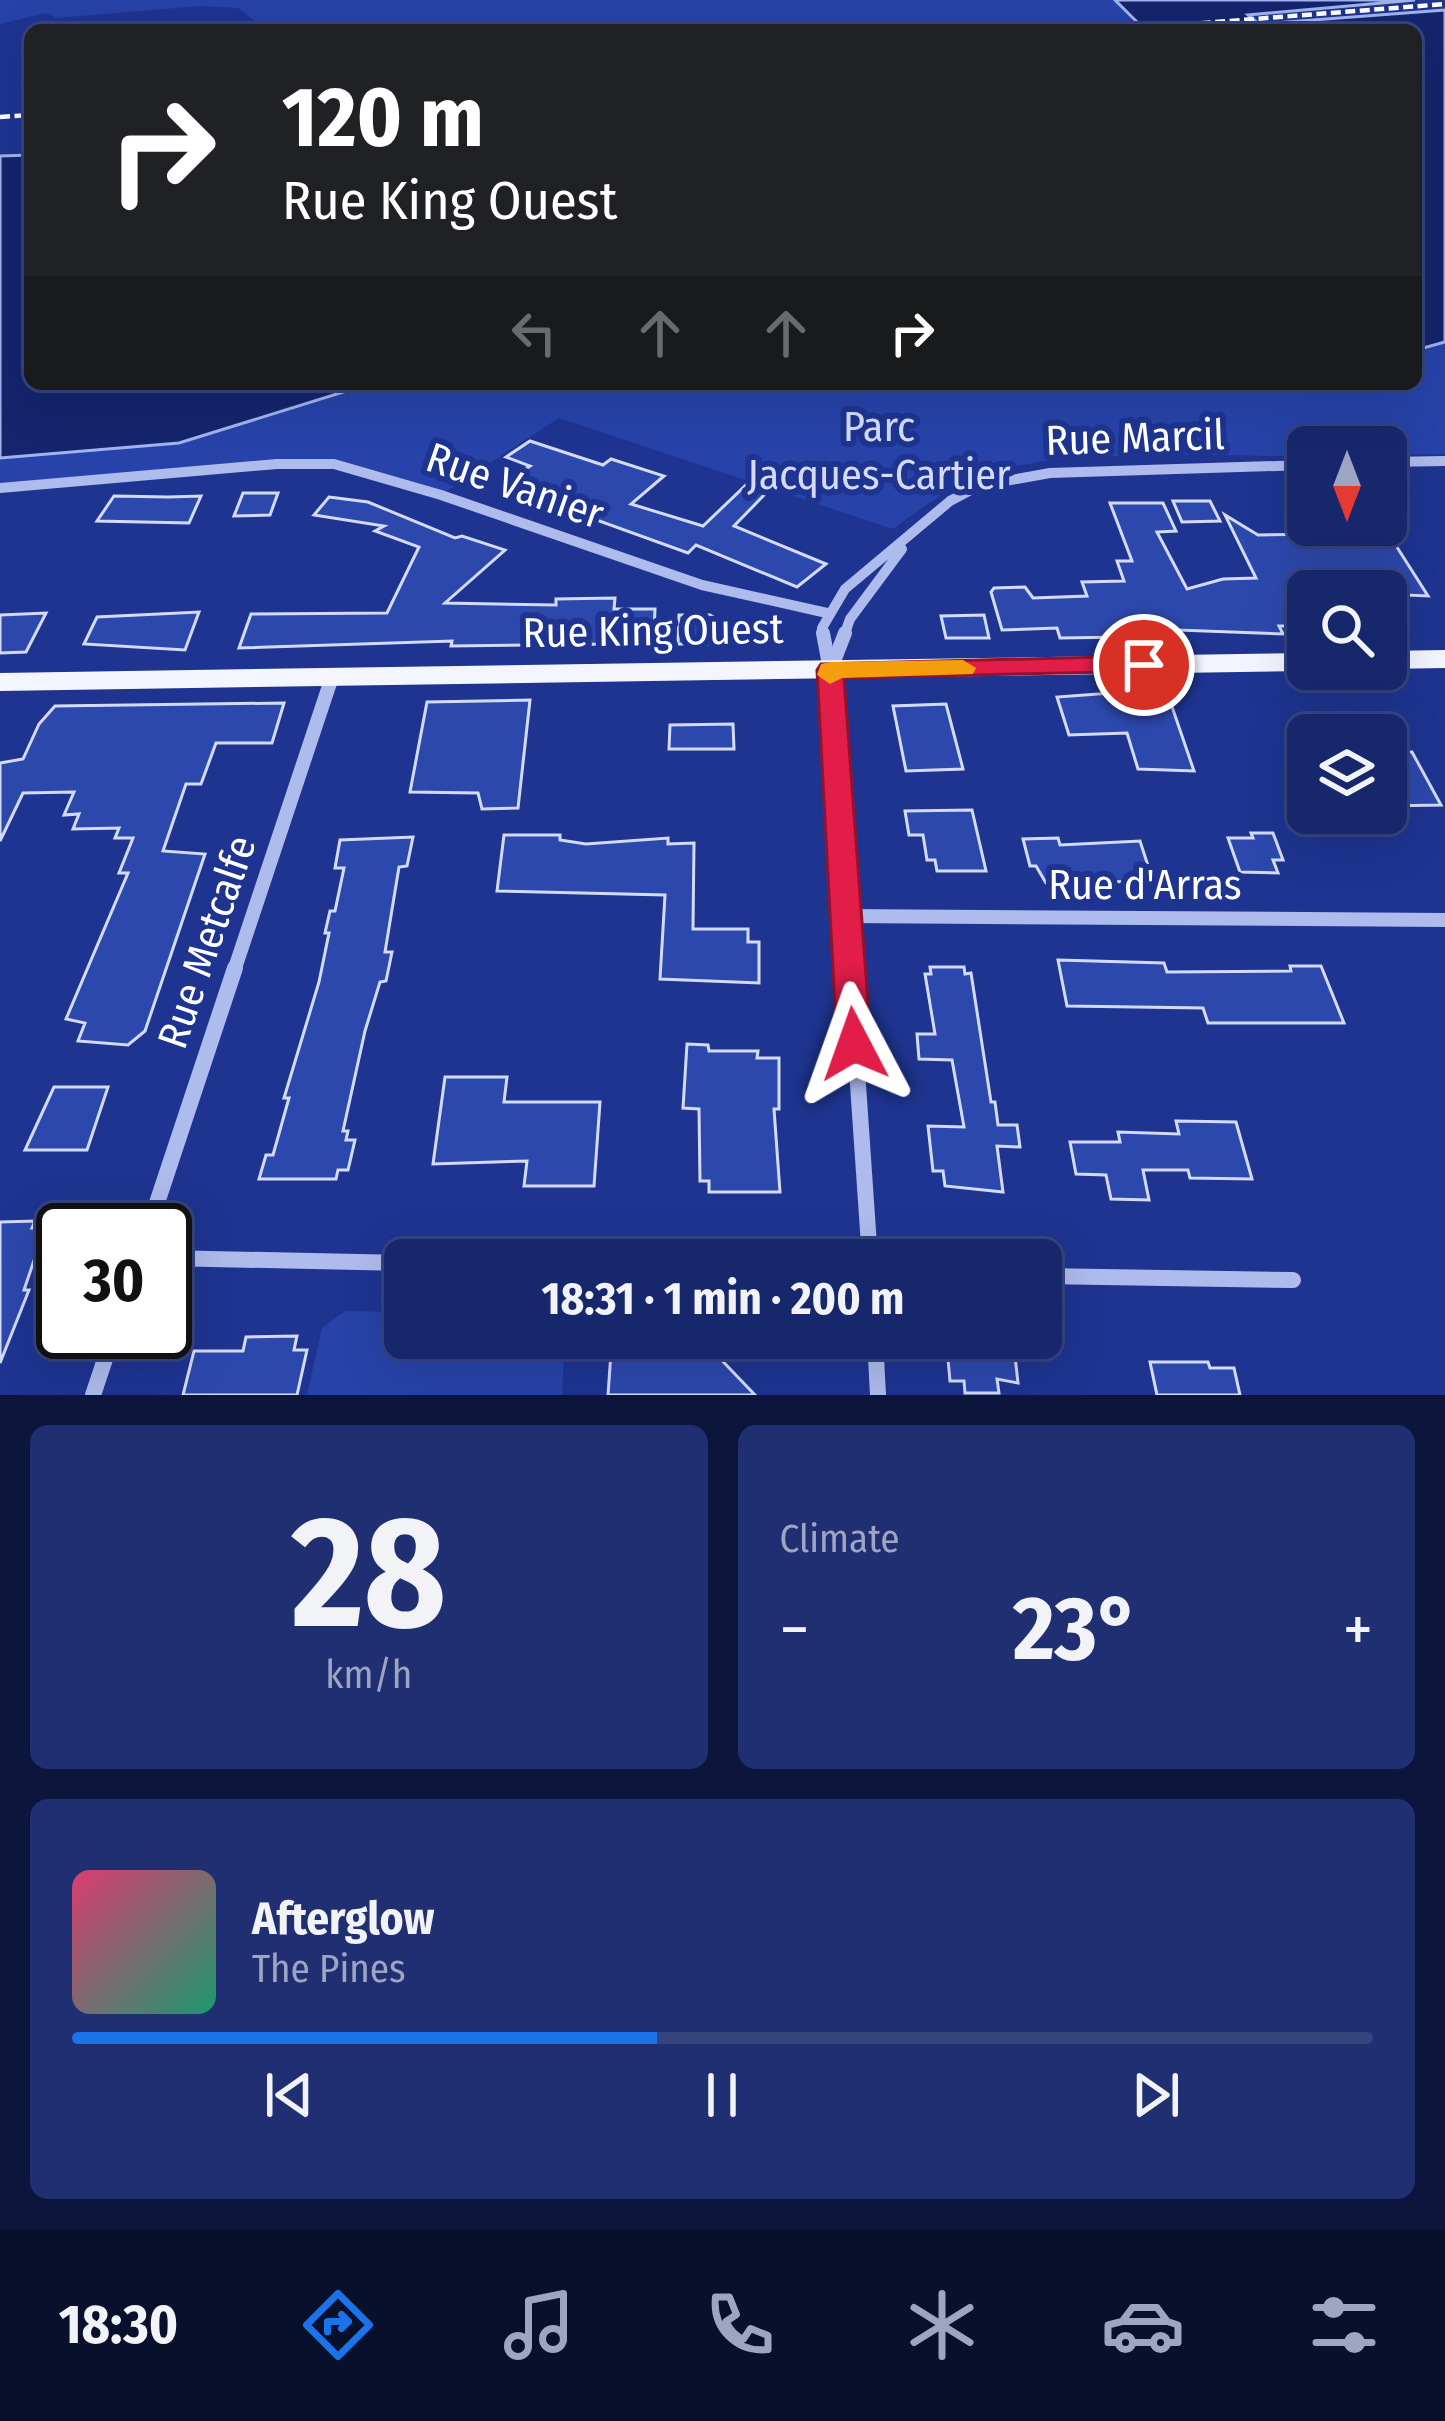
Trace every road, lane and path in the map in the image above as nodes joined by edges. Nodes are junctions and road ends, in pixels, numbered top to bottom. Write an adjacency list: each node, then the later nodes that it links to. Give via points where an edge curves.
1 (1445, 460): 2 (street)
2 (1407, 461)
3 (1287, 466): 5 (street, Rue Marcil, via 1008,477 950,501)
4 (0, 488): 6 (street, Rue Vanier, via 312,462 363,470 702,585)
5 (911, 536): 6 (street, Rue Marcil); 10 (street, Rue Marcil, via 850,619)
6 (827, 613): 10 (street, via 821,641)
7 (1445, 659): 8 (main road)
8 (1407, 660)
9 (1287, 662): 10 (main road, Rue King Ouest)
10 (830, 670): 11 (main road, Rue King Ouest); 13 (street)
11 (332, 677): 12 (main road, Rue King Ouest); 15 (street, Rue Metcalfe)
12 (0, 682)
13 (844, 916): 14 (street, Rue d'Arras); 16 (street)
14 (1445, 920)
15 (157, 1203)
16 (868, 1239)
17 (192, 1259): 18 (street)
18 (384, 1263)
19 (1062, 1276): 20 (street)
20 (1293, 1280)
21 (105, 1359): 23 (street)
22 (876, 1359): 24 (street)
23 (93, 1395)
24 (878, 1395)

